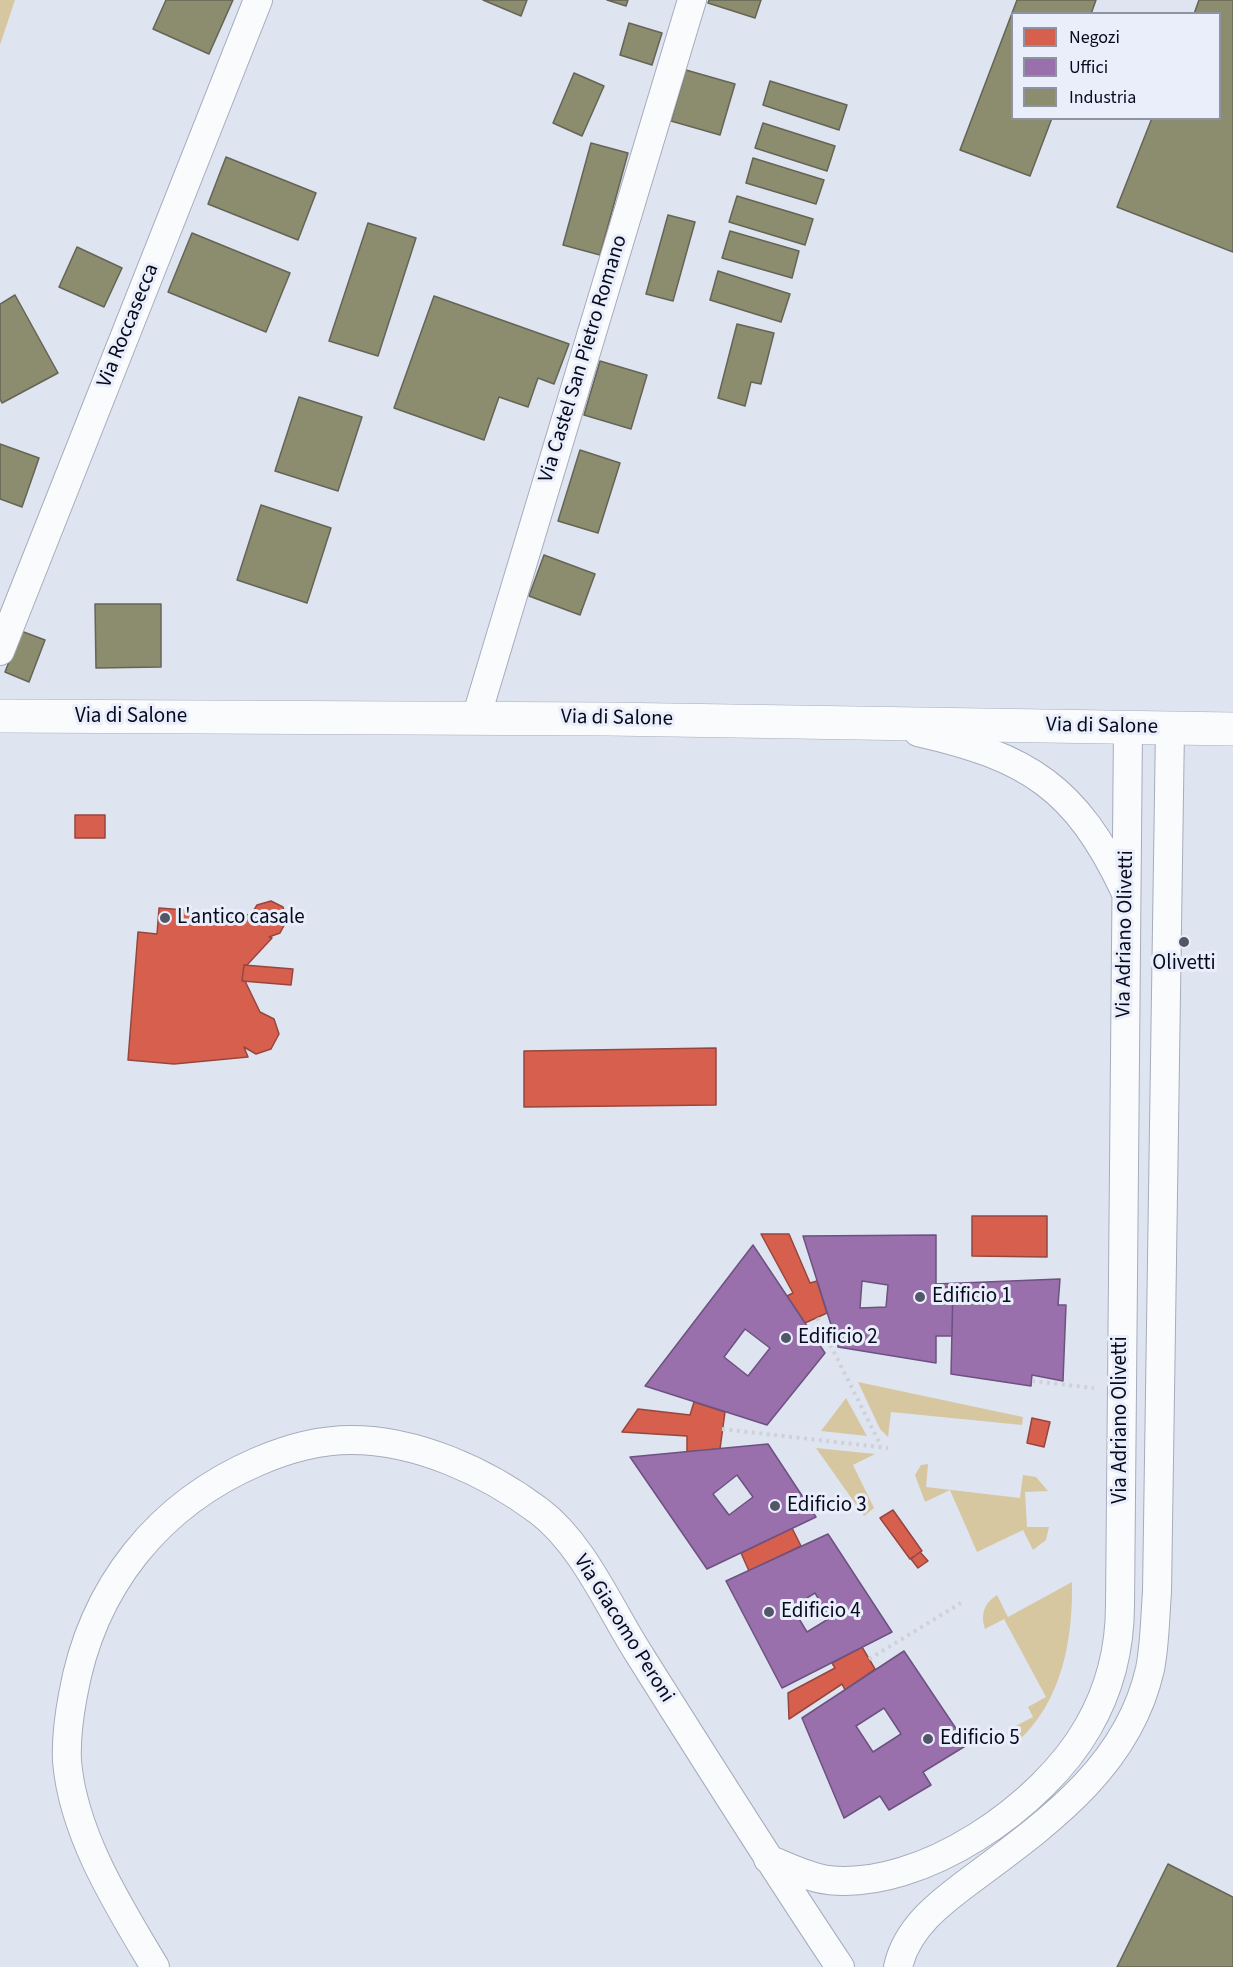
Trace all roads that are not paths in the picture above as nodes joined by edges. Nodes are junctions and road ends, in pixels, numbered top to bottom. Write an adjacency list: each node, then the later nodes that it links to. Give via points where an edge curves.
1 (258, 0): 3 (street, Via Roccasecca)
2 (692, 0): 5 (street, Via Castel San Pietro Romano)
3 (0, 651)
4 (0, 716): 5 (street, Via di Salone)
5 (476, 718): 6 (street, Via di Salone)
6 (872, 722): 7 (street, Via di Salone); 10 (street, via 976,746 1034,773 1063,796 1084,820)
7 (1128, 728): 8 (street, Via di Salone); 10 (street, Via Adriano Olivetti)
8 (1170, 728): 9 (street, Via di Salone); 14 (street, Via Adriano Olivetti, via 1156,1592 1149,1669 1128,1727 1091,1781 1047,1823 924,1919 906,1945)
9 (1233, 729)
10 (1127, 896): 11 (street, Via Adriano Olivetti, via 1119,1643 1100,1702 1058,1770 1009,1812 926,1865 886,1877 829,1880)
11 (768, 1859): 12 (street, Via Giacomo Peroni, via 634,1647 602,1589 543,1514 468,1469 428,1454 382,1442 312,1444 244,1467 191,1499 145,1539 114,1583 89,1631 69,1716 67,1760 75,1803 108,1890); 13 (street, Via Giacomo Peroni)
12 (155, 1967)
13 (840, 1967)
14 (898, 1967)

